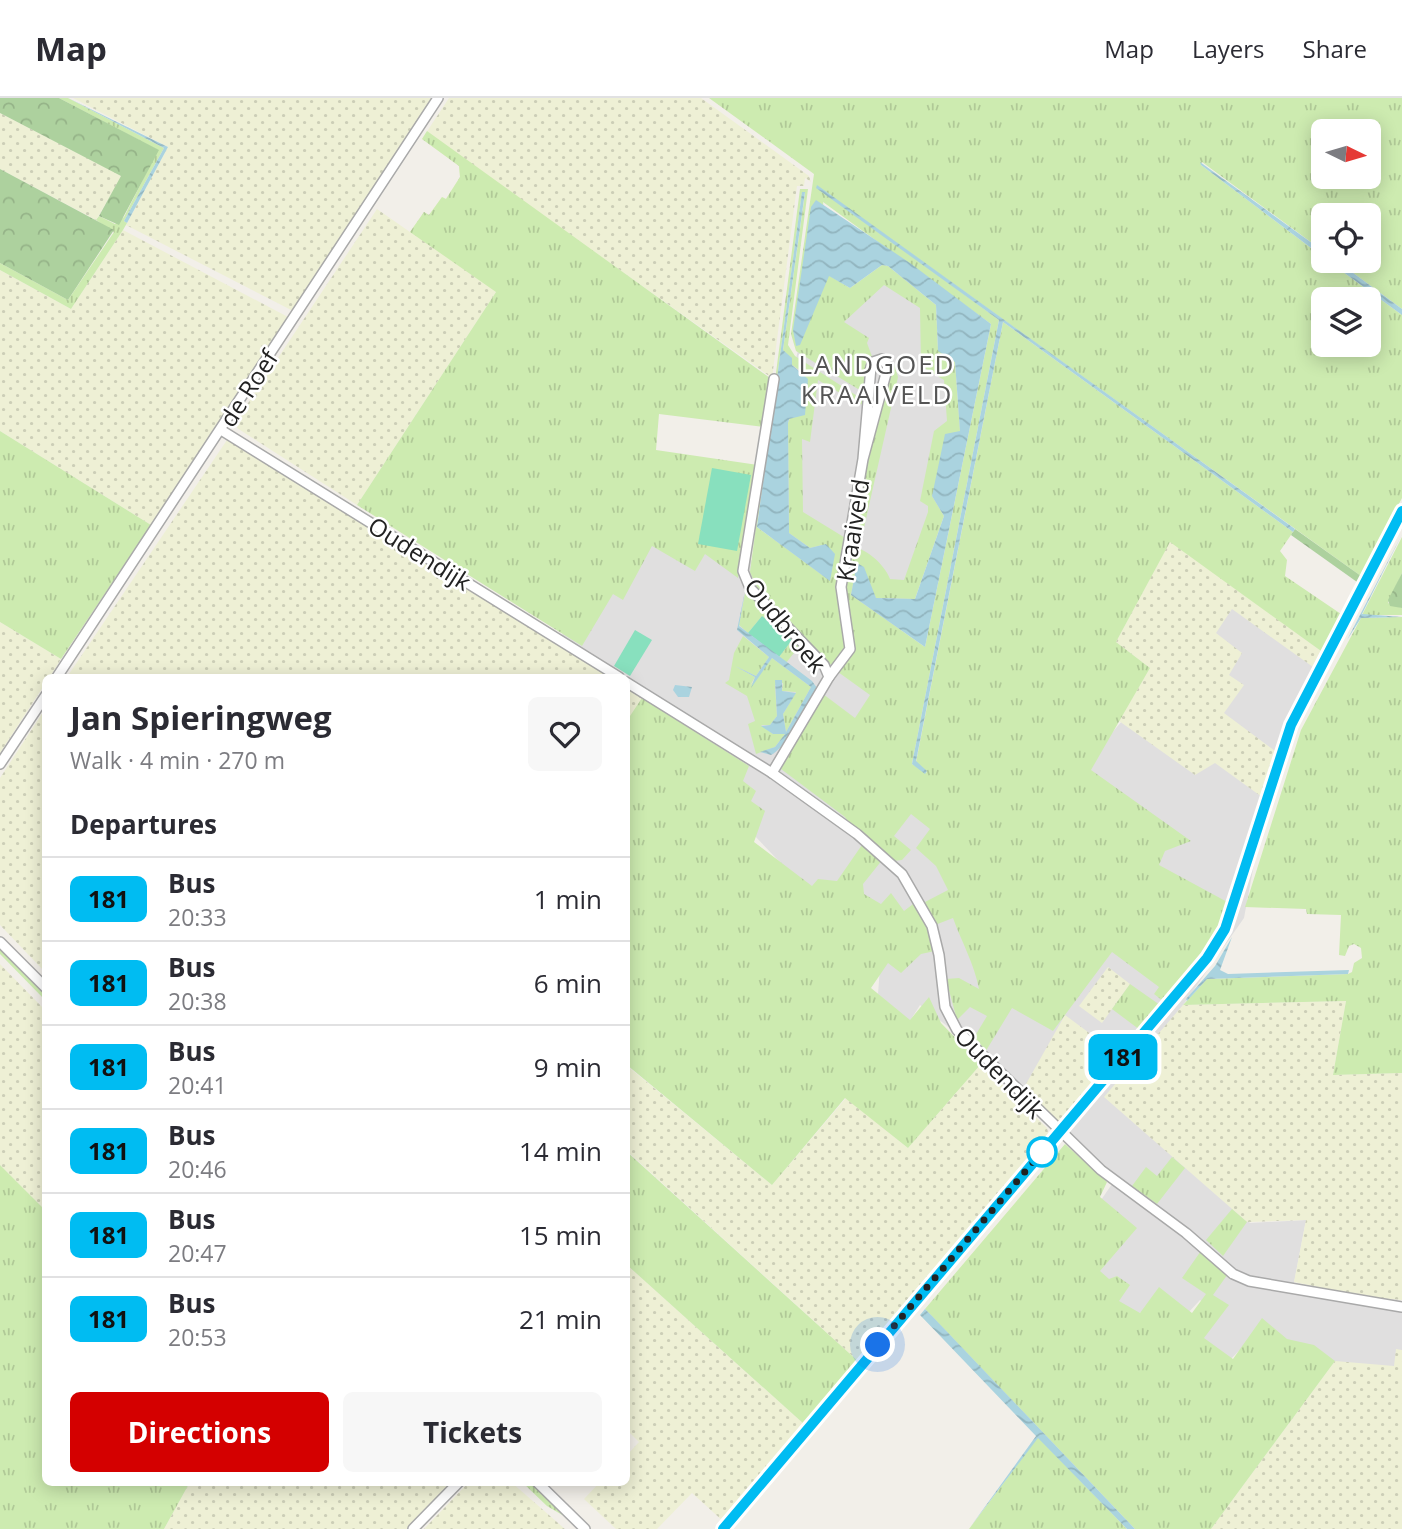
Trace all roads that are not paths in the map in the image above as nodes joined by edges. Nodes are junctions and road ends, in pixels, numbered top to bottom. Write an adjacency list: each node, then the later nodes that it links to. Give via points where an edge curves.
1 (438, 98): 3 (street, de Roef)
2 (774, 379): 8 (street, Oudbroek, via 743,571 750,588 824,665)
3 (221, 430): 6 (street, de Roef); 7 (street, Oudendijk)
4 (863, 460): 4 (street, Kraaiveld, via 888,366 882,359 871,367); 8 (street, Kraaiveld, via 841,587 850,649)
5 (1402, 511): 15 (street, via 1291,725 1225,929 1207,958)
6 (59, 674)
7 (614, 674)
8 (829, 677): 12 (street, Oudbroek)
9 (630, 684): 12 (street, Oudendijk)
10 (42, 701): 11 (street)
11 (0, 764)
12 (772, 773): 15 (street, Oudendijk, via 857,834 902,874 932,926 950,1020)
13 (0, 942): 14 (street)
14 (42, 984)
15 (1059, 1132): 16 (street, Oudendijk, via 1233,1274 1259,1283); 21 (street)
16 (1402, 1307)
17 (455, 1486): 19 (street)
18 (541, 1486): 20 (street)
19 (413, 1529)
20 (585, 1529)
21 (723, 1529)

